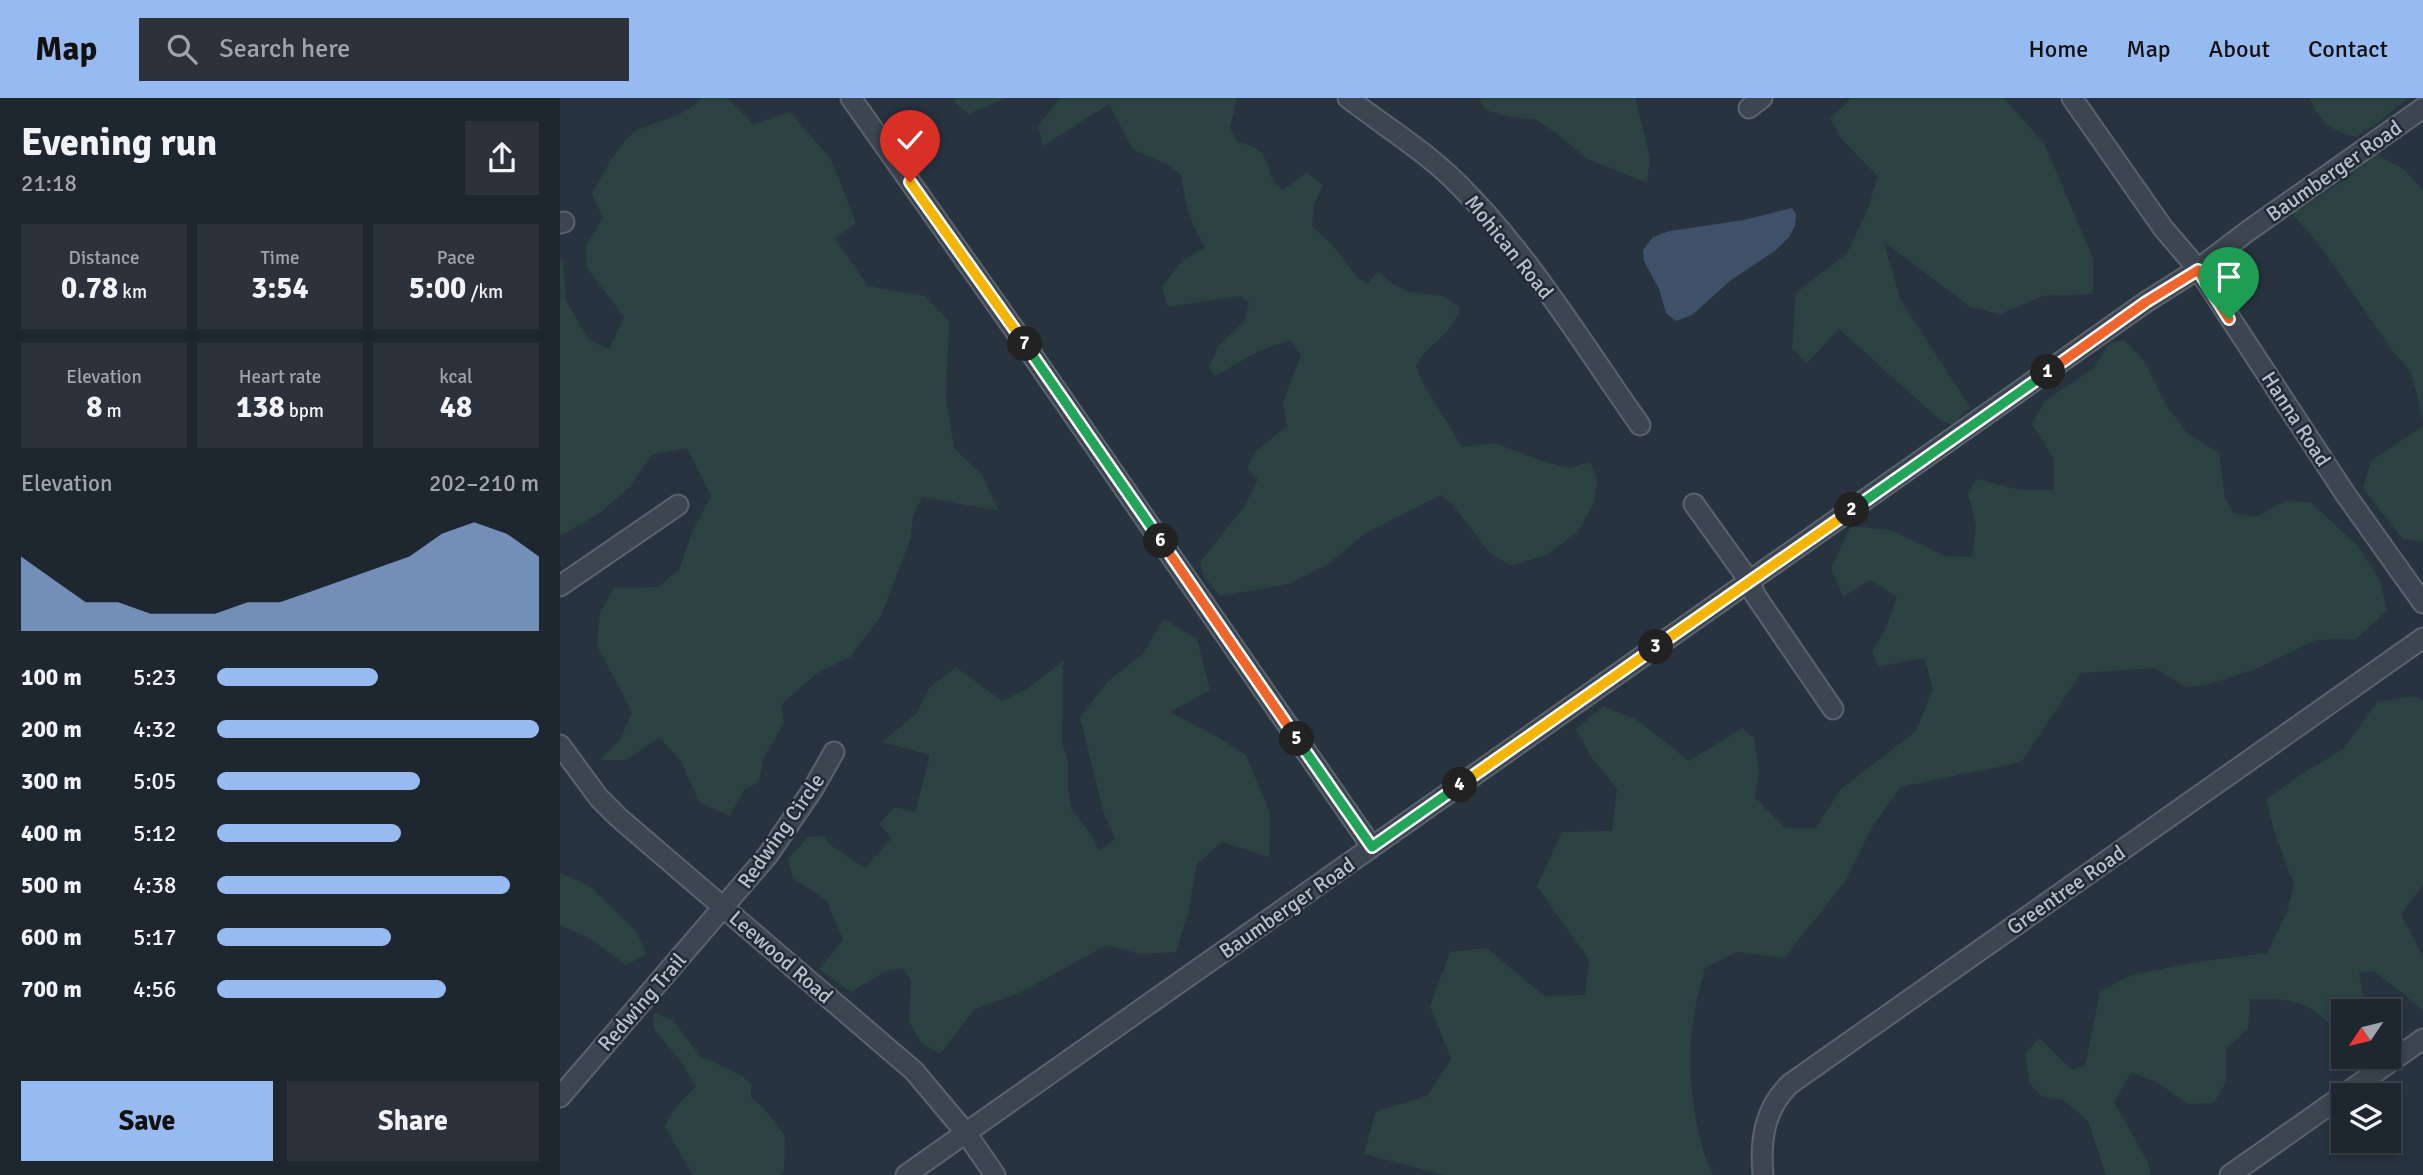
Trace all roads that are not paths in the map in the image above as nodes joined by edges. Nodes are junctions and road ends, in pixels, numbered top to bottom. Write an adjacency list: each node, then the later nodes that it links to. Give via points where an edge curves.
1 (852, 98): 16 (street)
2 (1348, 98): 6 (street, Mohican Road, via 1430,158 1482,209 1527,264)
3 (2071, 98): 5 (street, Hanna Road)
4 (2423, 108): 5 (street, Baumberger Road)
5 (2198, 270): 9 (street, Baumberger Road); 11 (street, Hanna Road)
6 (1640, 425)
7 (678, 505): 10 (street)
8 (1694, 505): 9 (street)
9 (1750, 582): 13 (street); 16 (street, Baumberger Road)
10 (560, 586)
11 (2423, 603)
12 (2423, 638): 23 (street, Greentree Road, via 1790,1084 1768,1115)
13 (1833, 709)
14 (560, 744): 17 (street, Leewood Road, via 618,817)
15 (834, 752): 17 (street, Redwing Circle, via 784,833)
16 (1372, 847): 20 (street, Baumberger Road)
17 (724, 908): 19 (street, Redwing Trail); 20 (street, Leewood Road, via 914,1071)
18 (2423, 1039): 24 (street)
19 (560, 1097)
20 (966, 1133): 21 (street, Baumberger Road); 22 (street, Leewood Road)
21 (906, 1175)
22 (995, 1175)
23 (1763, 1175)
24 (2230, 1175)

